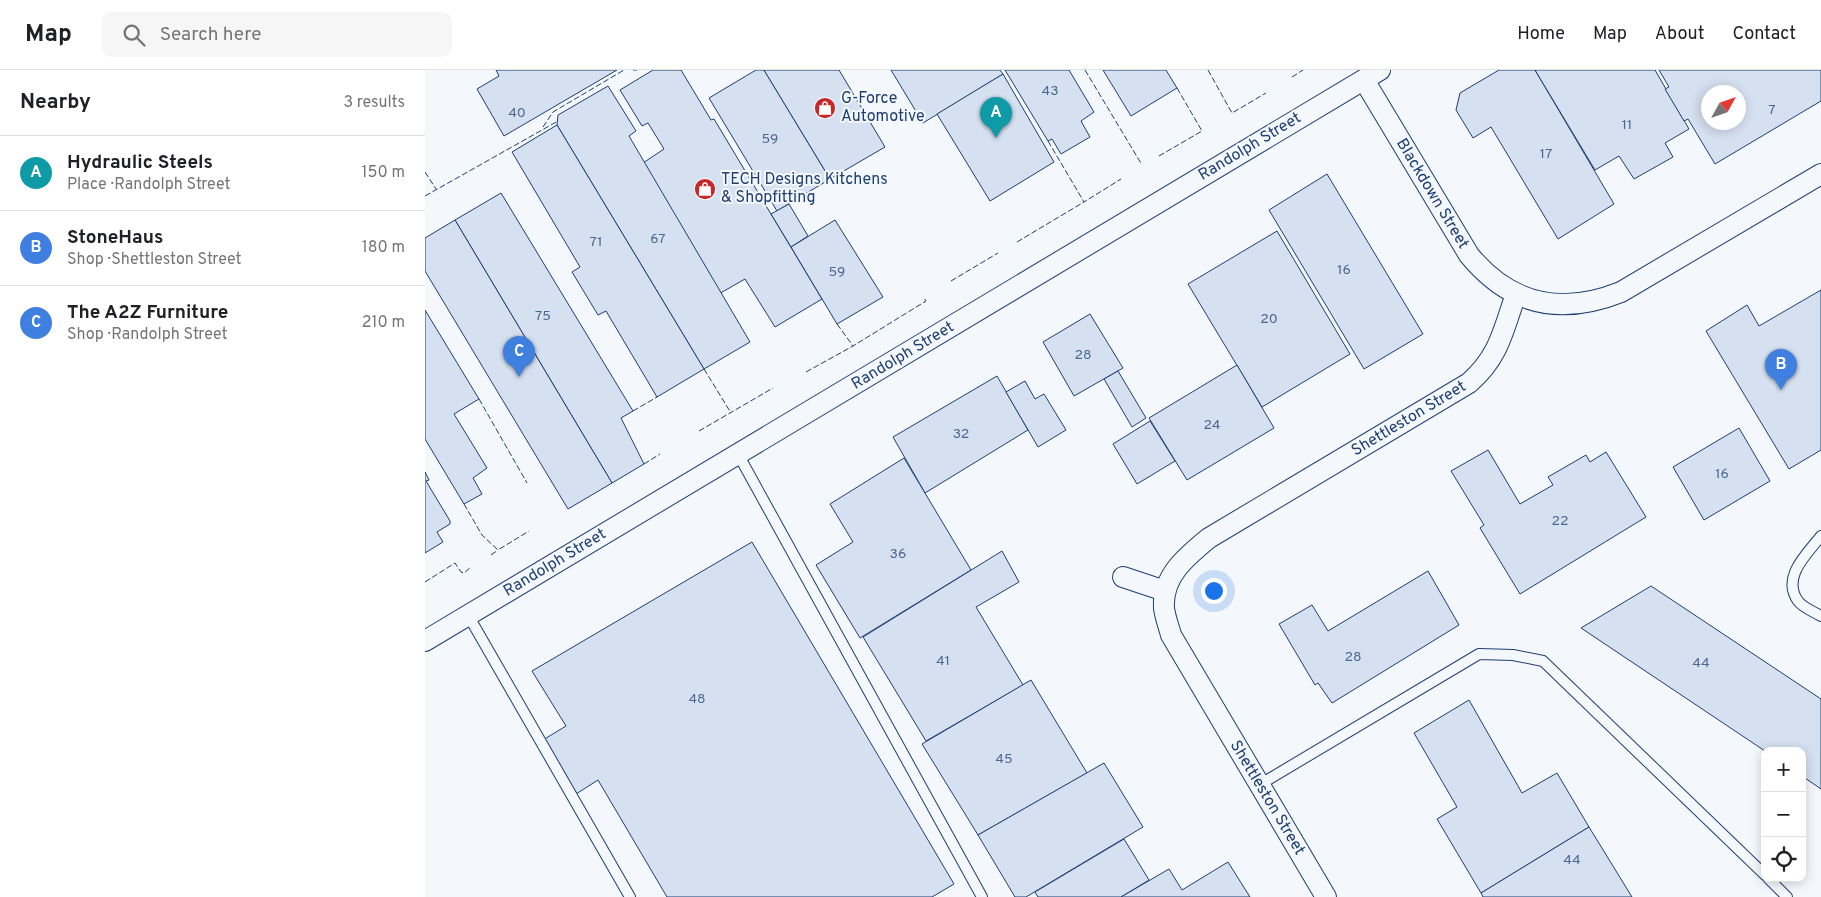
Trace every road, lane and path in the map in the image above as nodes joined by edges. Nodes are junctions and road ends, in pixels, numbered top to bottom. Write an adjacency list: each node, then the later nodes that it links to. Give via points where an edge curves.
1 (1372, 75): 3 (street, Blackdown Street, via 1469,255 1482,271); 4 (street, Randolph Street)
2 (1821, 174): 3 (street, via 1644,279 1601,300 1550,304)
3 (1516, 294): 7 (street, Shettleston Street, via 1488,365 1469,384 1209,538 1186,557 1170,577)
4 (738, 454): 8 (street, Randolph Street); 15 (lane)
5 (1821, 536): 9 (lane, via 1794,571 1792,586 1799,602)
6 (1123, 578): 7 (street)
7 (1165, 591): 11 (street, Shettleston Street, via 1164,610 1171,635)
8 (468, 615): 10 (street, Randolph Street); 14 (lane)
9 (1821, 616)
10 (425, 641)
11 (1259, 785): 12 (lane, via 1479,654 1513,655 1543,661); 16 (street, Shettleston Street)
12 (1761, 871)
13 (1772, 882): 17 (lane)
14 (630, 897)
15 (982, 897)
16 (1326, 897)
17 (1787, 897)

